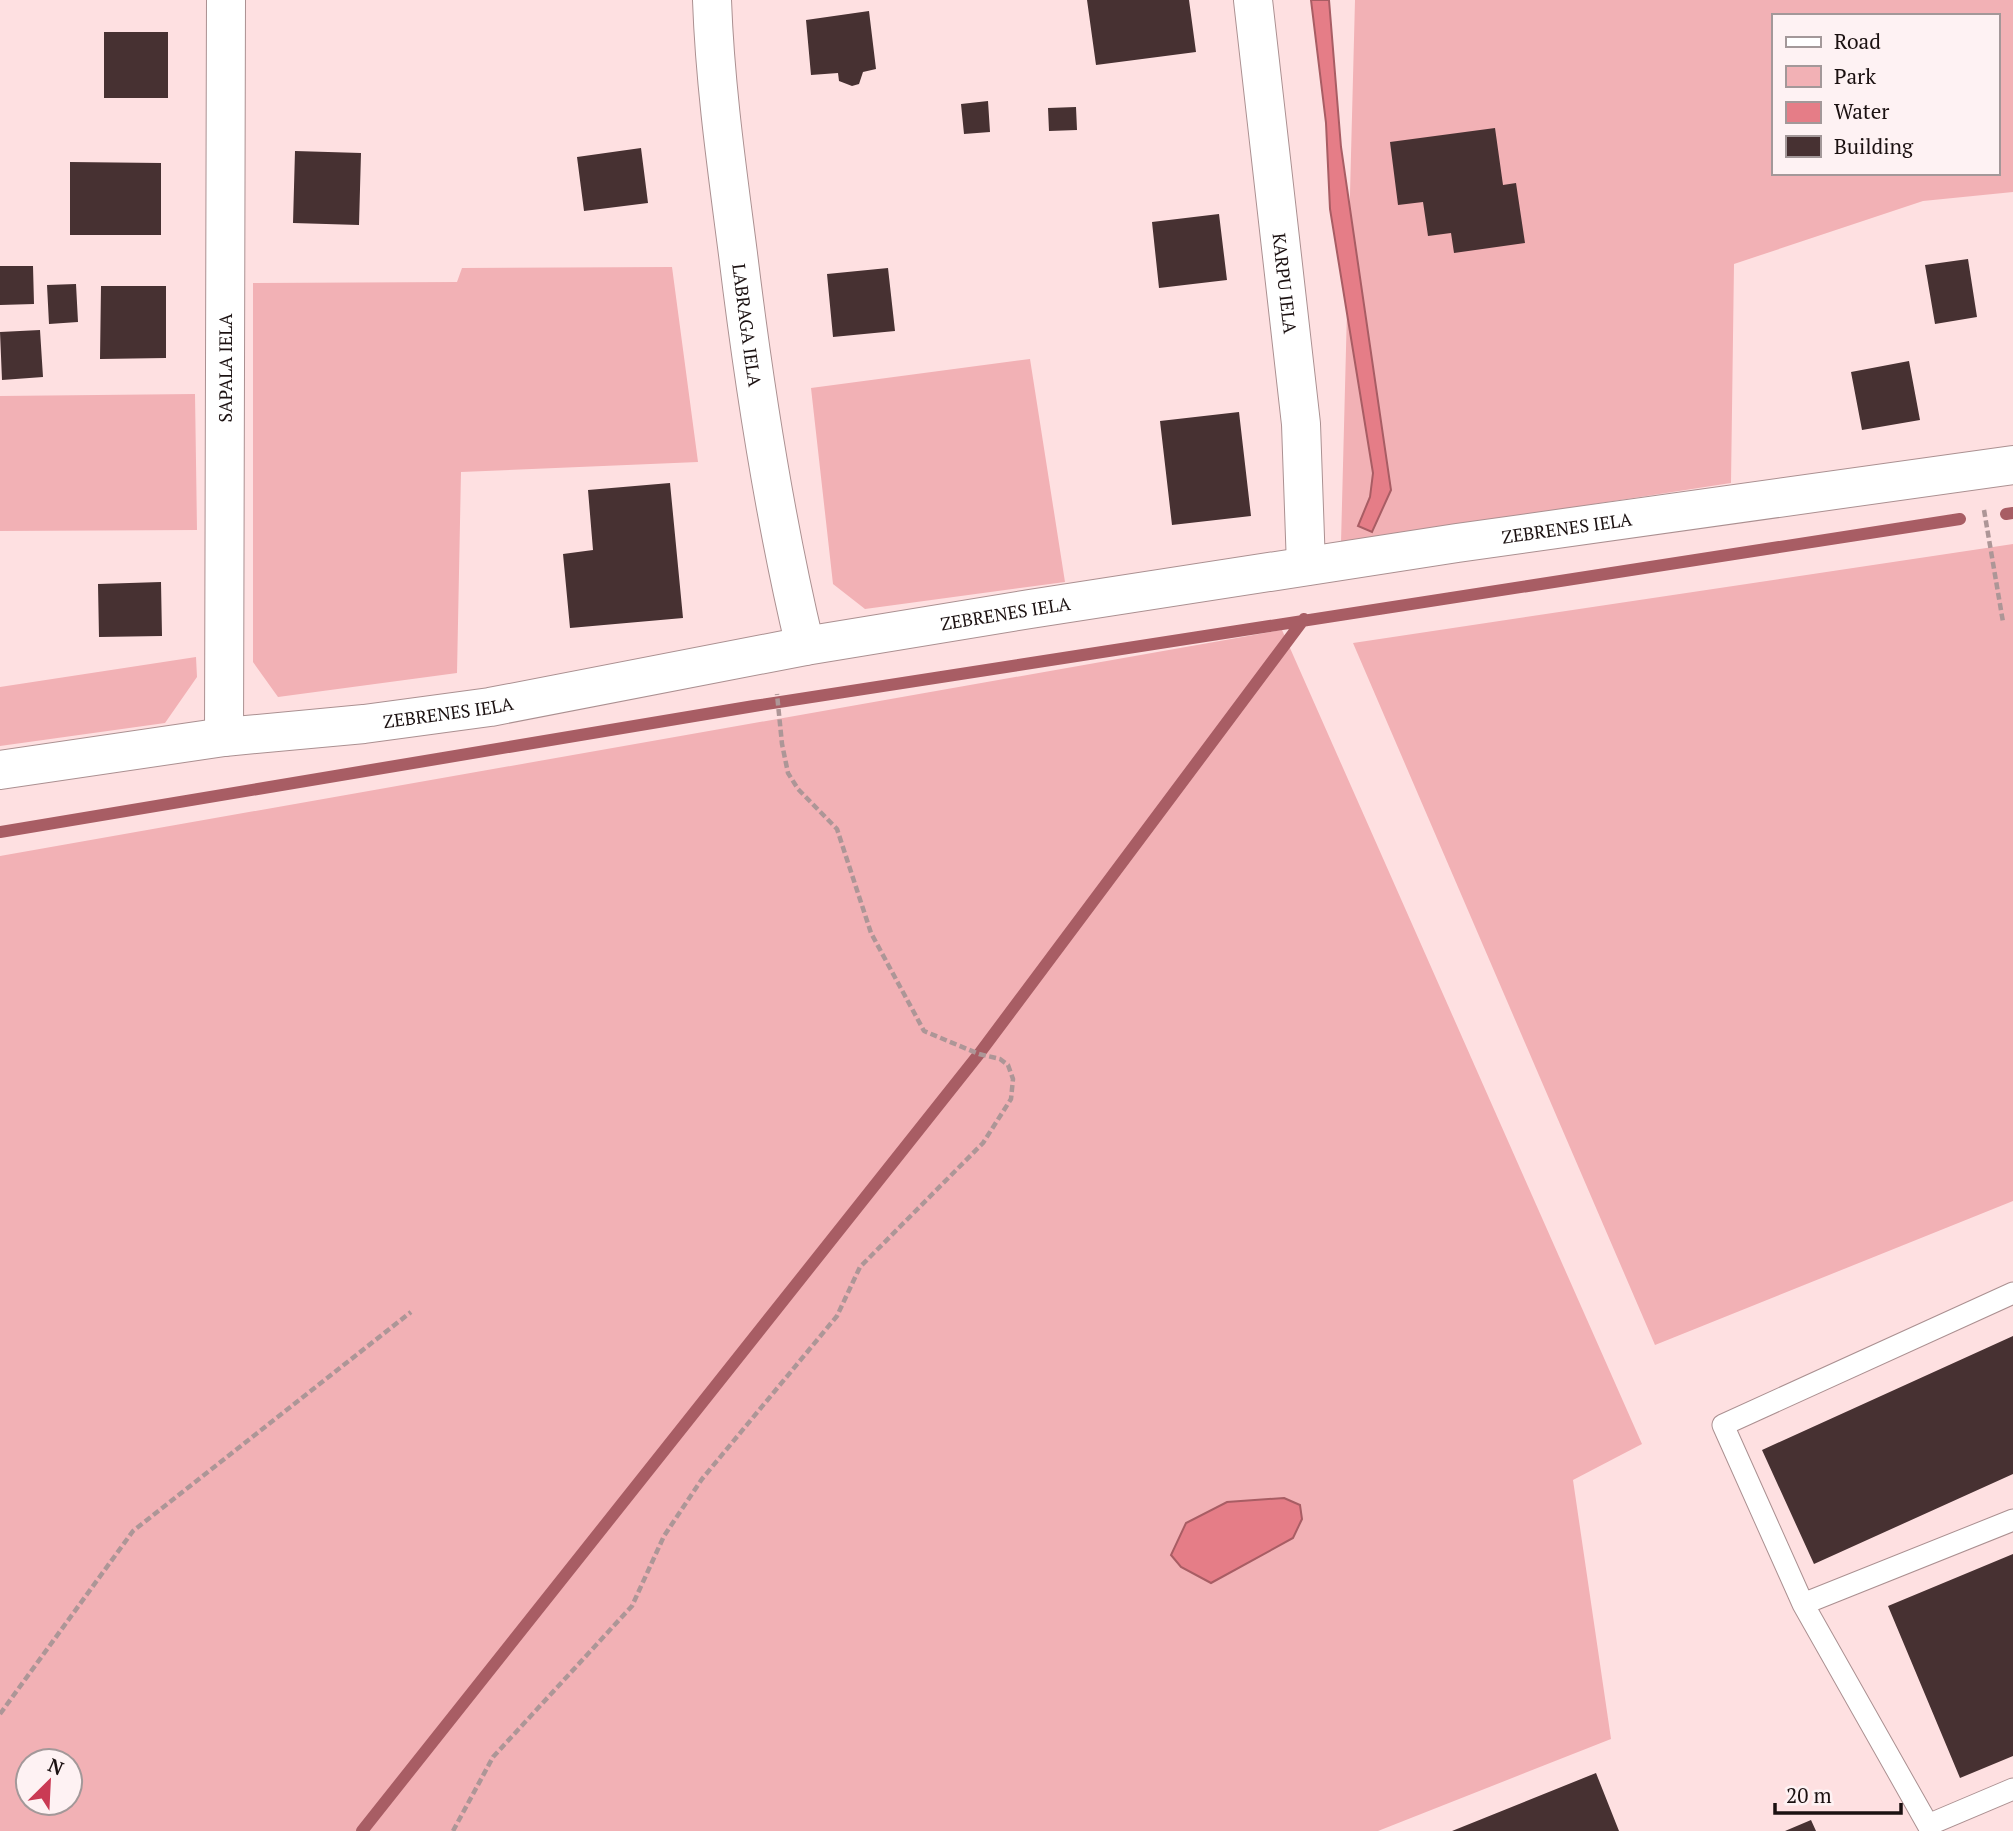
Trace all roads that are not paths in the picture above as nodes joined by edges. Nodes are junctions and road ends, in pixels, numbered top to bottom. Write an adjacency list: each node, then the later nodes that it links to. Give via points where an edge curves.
1 (226, 0): 7 (street, SAPALA IELA)
2 (712, 0): 6 (street, LABRAGA IELA, via 722,127 754,385 779,537)
3 (1253, 0): 5 (street, KARPU IELA, via 1301,424)
4 (1995, 468): 5 (street, ZEBRENES IELA)
5 (1306, 566): 6 (street, ZEBRENES IELA)
6 (805, 646): 7 (street, ZEBRENES IELA, via 490,706)
7 (224, 737): 8 (street, ZEBRENES IELA)
8 (0, 770)
9 (2013, 1293): 11 (lane, via 1723,1425)
10 (2013, 1520): 11 (lane)
11 (1803, 1604): 12 (lane, via 1928,1825)
12 (2013, 1788)

